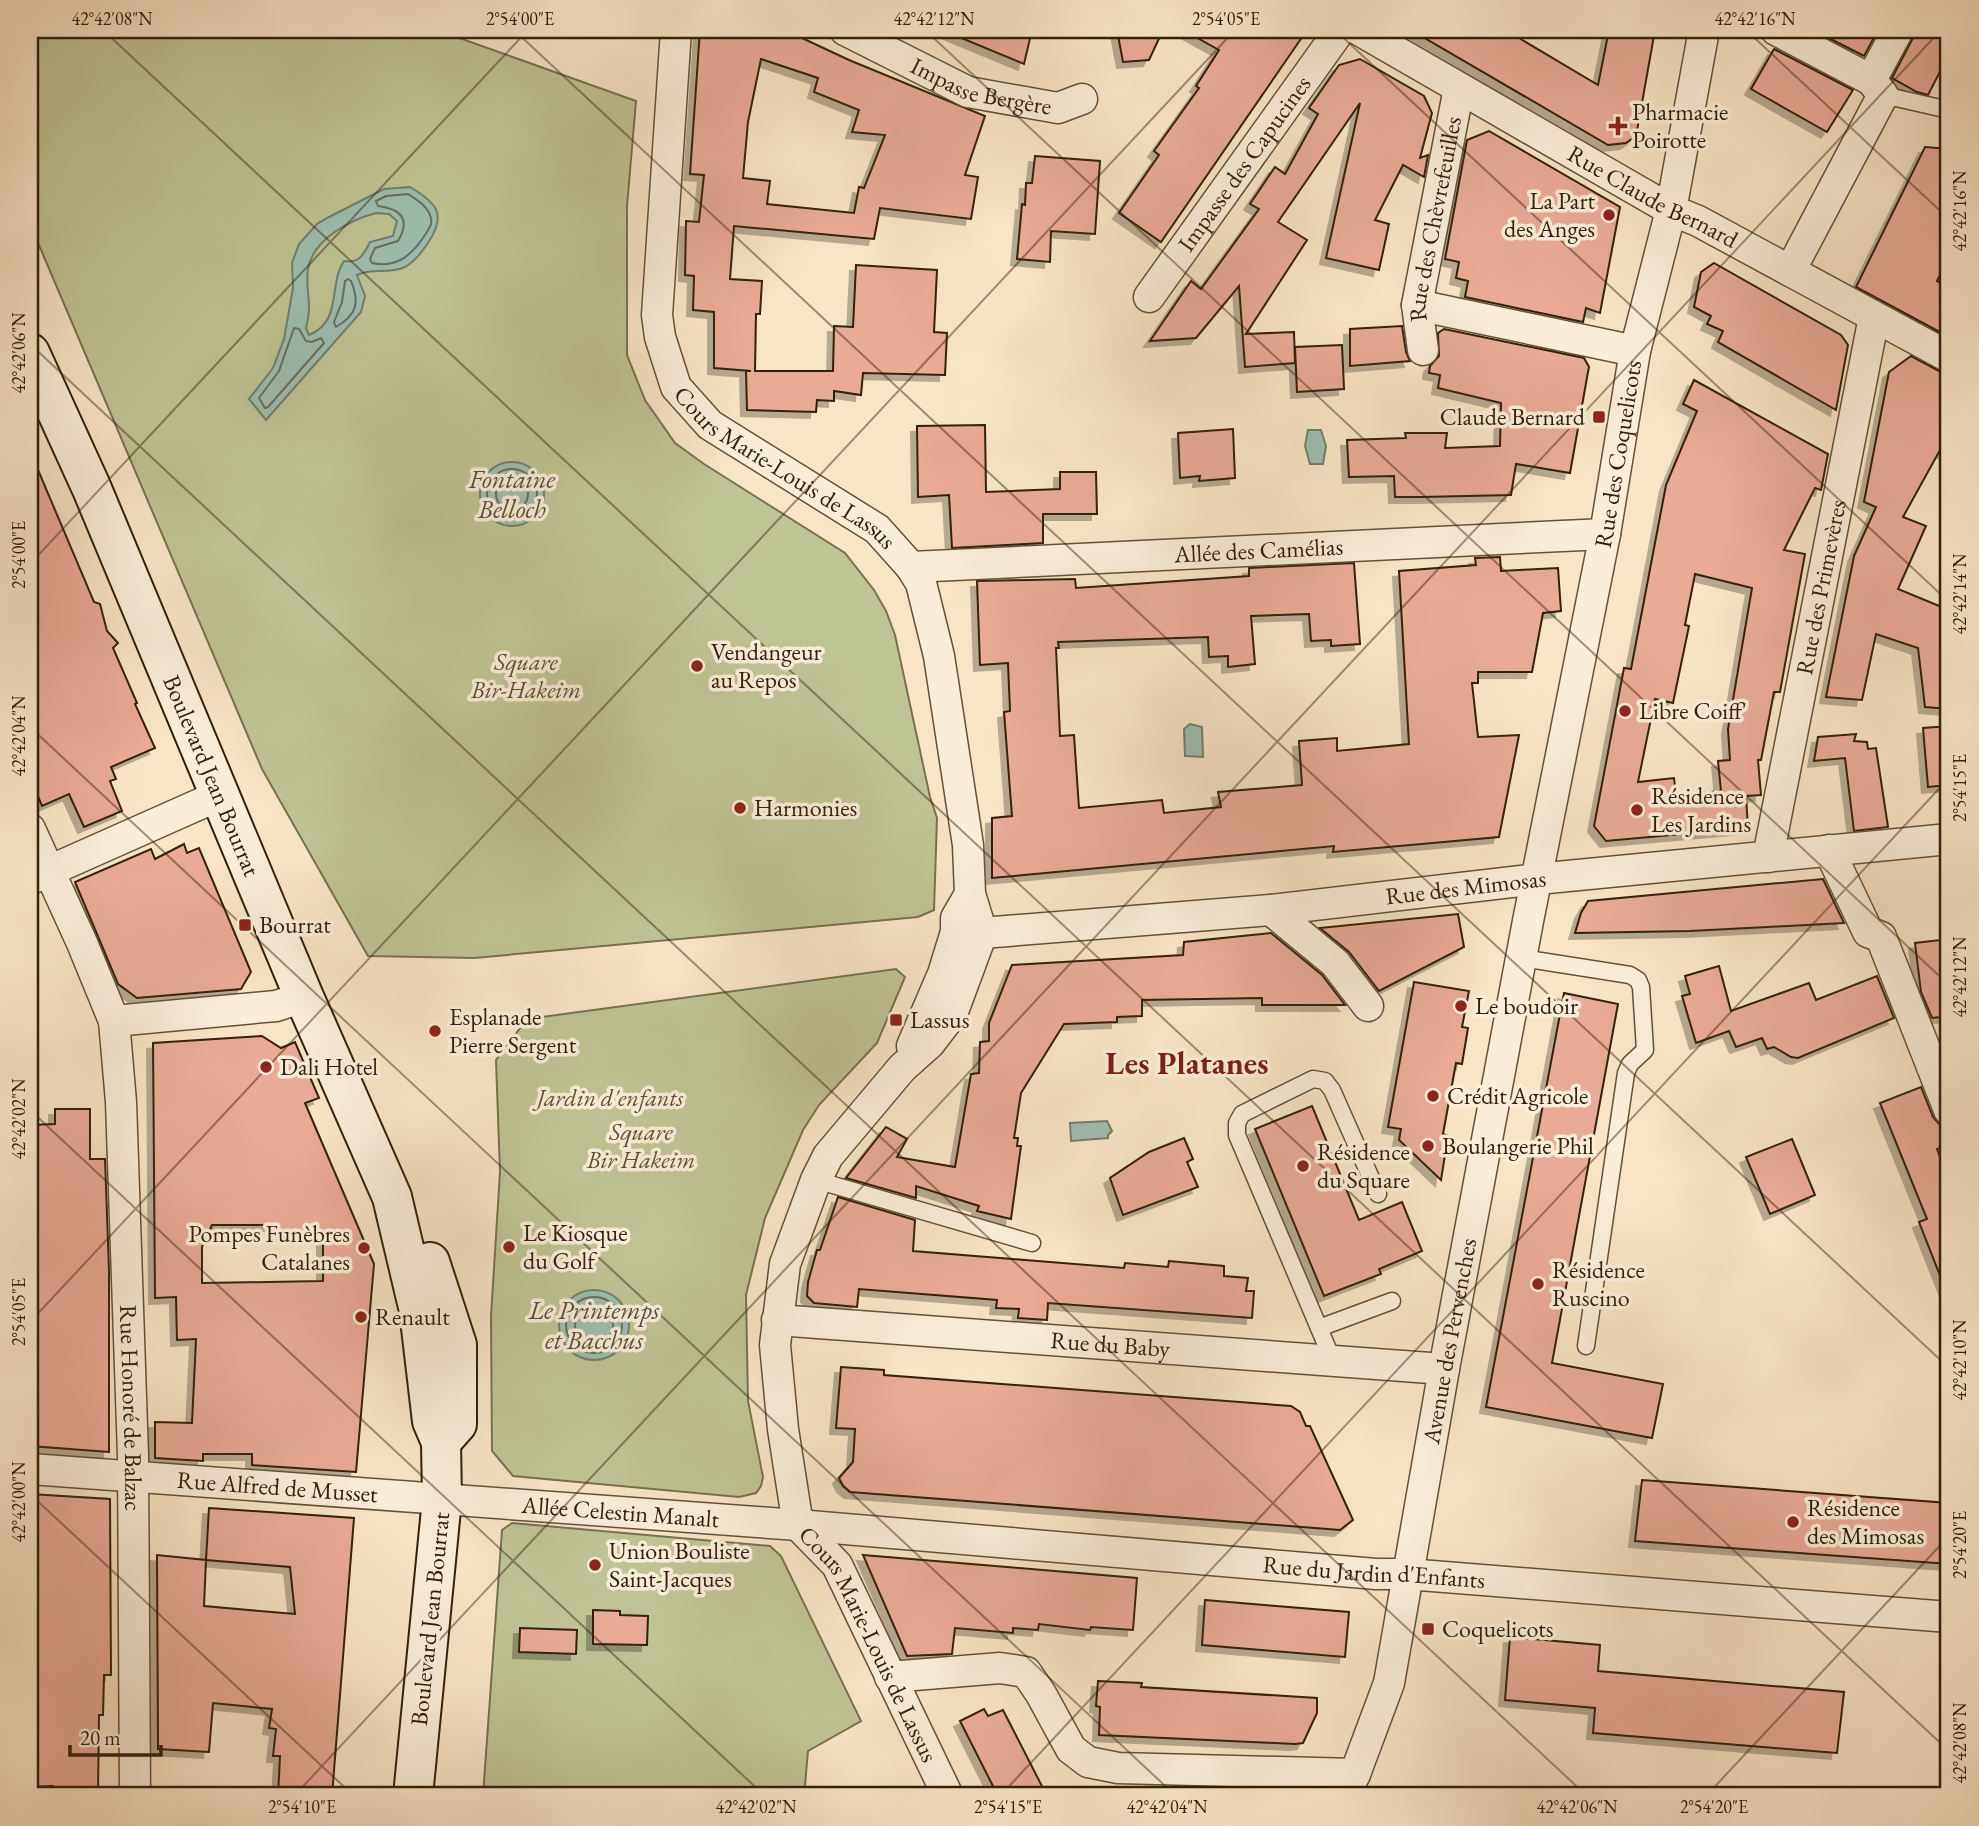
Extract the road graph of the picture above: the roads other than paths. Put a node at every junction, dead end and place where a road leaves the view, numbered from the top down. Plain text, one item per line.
1 (676, 30) edge
2 (845, 30) edge
3 (1340, 30) edge
4 (1359, 30) edge
5 (1704, 30) edge
6 (1776, 30) edge
7 (1898, 30) edge
8 (1459, 88) junction
9 (1877, 88) junction
10 (1082, 99) dead end
11 (1949, 110) edge
12 (1671, 210) junction
13 (1790, 271) junction
14 (1149, 298) dead end
15 (1417, 305) junction
16 (1874, 317) junction
17 (1423, 349) dead end
18 (1635, 351) junction
19 (1949, 357) edge
20 (34, 374) edge
21 (1605, 534) junction
22 (911, 567) junction
23 (220, 795) junction
24 (30, 829) edge
25 (1949, 839) edge
26 (1829, 850) junction
27 (1768, 857) junction
28 (39, 875) edge
29 (1537, 879) junction
30 (970, 894) junction
31 (1271, 909) junction
32 (982, 933) junction
33 (1521, 958) junction
34 (304, 997) junction
35 (1368, 1006) dead end
36 (114, 1021) junction
37 (902, 1068) junction
38 (1949, 1110) edge
39 (816, 1180) junction
40 (1378, 1194) dead end
41 (1032, 1243) dead end
42 (1392, 1301) dead end
43 (776, 1321) junction
44 (1319, 1328) junction
45 (1586, 1346) dead end
46 (1334, 1361) junction
47 (1444, 1369) junction
48 (30, 1469) edge
49 (133, 1477) junction
50 (442, 1499) junction
51 (797, 1525) junction
52 (1407, 1574) junction
53 (1949, 1617) edge
54 (890, 1677) junction
55 (1349, 1790) edge
56 (135, 1796) edge
57 (414, 1796) edge
58 (948, 1796) edge

1 - 22 street, Cours Marie-Louis de Lassus
2 - 10 street, Impasse Bergère
3 - 14 street, Impasse des Capucines
4 - 8 street, Rue Claude Bernard
5 - 12 street, Rue des Coquelicots
6 - 9 street
7 - 9 street
8 - 12 street, Rue Claude Bernard
8 - 15 street, Rue des Chèvrefeuilles
9 - 11 lane
9 - 13 street
12 - 13 street, Rue Claude Bernard
12 - 18 street, Rue des Coquelicots
13 - 16 street, Rue Claude Bernard
15 - 17 street, Rue des Chèvrefeuilles
15 - 18 street
16 - 19 street, Rue Claude Bernard
16 - 27 street, Rue des Primevères
18 - 21 street, Rue des Coquelicots
20 - 23 main road, Boulevard Jean Bourrat
21 - 22 street, Allée des Camélias
21 - 29 street, Rue des Coquelicots
22 - 30 street, Cours Marie-Louis de Lassus
23 - 28 street
23 - 34 main road, Boulevard Jean Bourrat
24 - 28 street, Rue Honoré de Balzac
25 - 26 street, Rue des Mimosas
26 - 27 street, Rue des Mimosas
26 - 38 street
27 - 29 street, Rue des Mimosas
28 - 36 street, Rue Honoré de Balzac
29 - 31 street, Rue des Mimosas
29 - 33 street, Avenue des Pervenches
30 - 32 street, Cours Marie-Louis de Lassus
30 - 37 street, Cours Marie-Louis de Lassus
31 - 32 street, Rue des Mimosas
31 - 35 street
32 - 37 street, Cours Marie-Louis de Lassus
33 - 45 lane
33 - 47 street, Avenue des Pervenches
34 - 36 street
34 - 50 main road, Boulevard Jean Bourrat
36 - 49 street, Rue Honoré de Balzac
37 - 39 street, Cours Marie-Louis de Lassus
39 - 41 lane
39 - 43 street, Cours Marie-Louis de Lassus
40 - 44 lane
42 - 44 lane
43 - 46 street, Rue du Baby
43 - 51 street, Cours Marie-Louis de Lassus
44 - 46 lane
46 - 47 street, Rue du Baby
47 - 52 street, Avenue des Pervenches
48 - 49 street, Rue Alfred de Musset
49 - 50 street, Rue Alfred de Musset
49 - 56 street, Rue Honoré de Balzac
50 - 51 street, Allée Celestin Manalt
50 - 57 main road, Boulevard Jean Bourrat
51 - 52 street, Rue du Jardin d'Enfants
51 - 54 street, Cours Marie-Louis de Lassus
52 - 53 street, Rue du Jardin d'Enfants
52 - 55 street, Avenue des Pervenches
54 - 55 street
54 - 58 street, Cours Marie-Louis de Lassus

